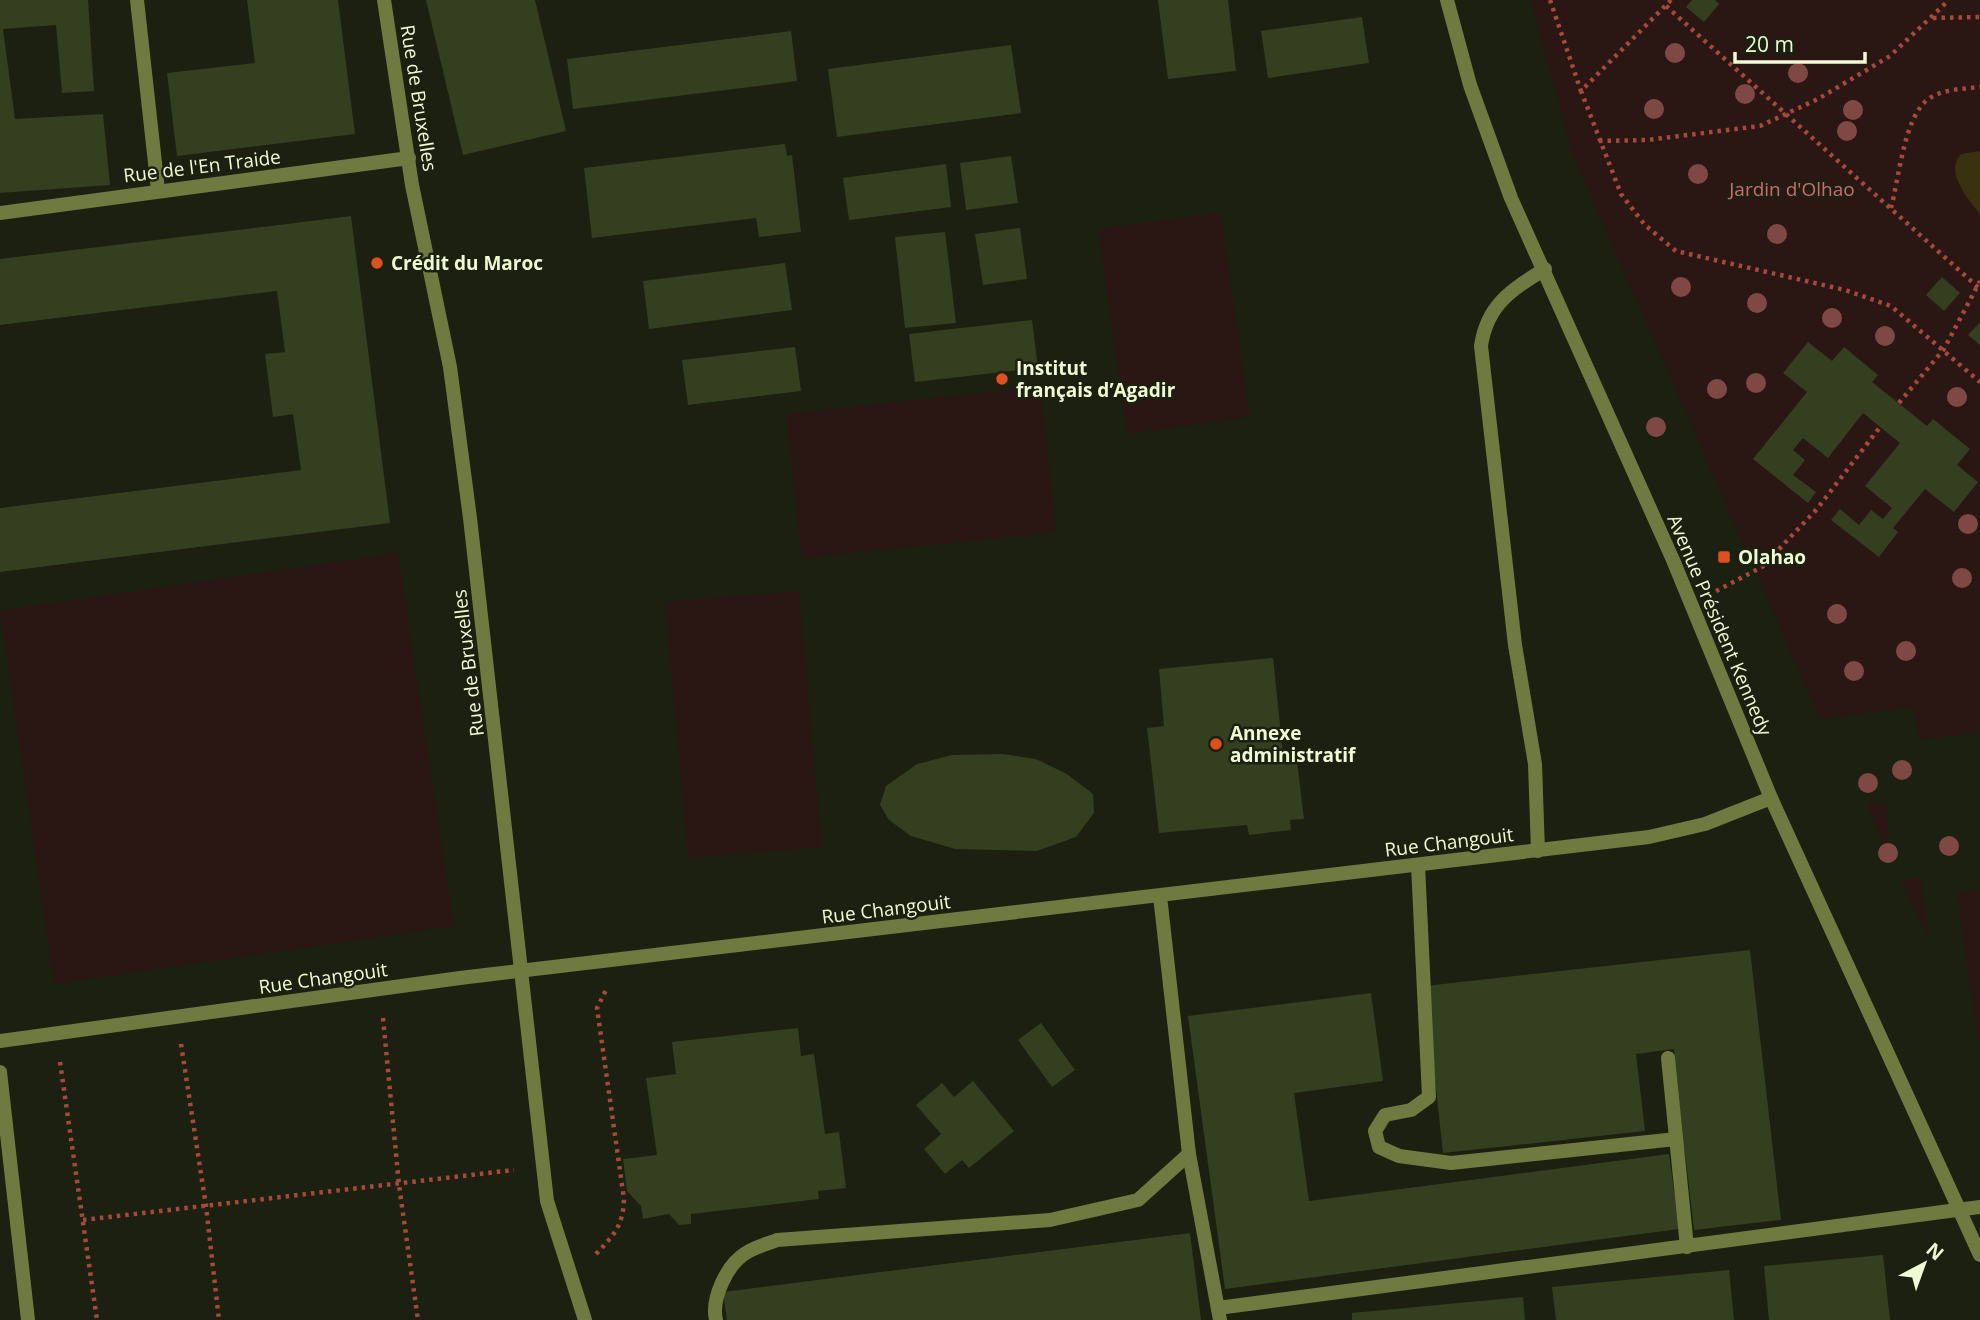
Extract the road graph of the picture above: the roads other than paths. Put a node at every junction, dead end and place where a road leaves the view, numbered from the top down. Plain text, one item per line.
1 (137, 0) edge
2 (384, 0) edge
3 (1447, 0) edge
4 (409, 158) junction
5 (158, 190) junction
6 (0, 213) edge
7 (1545, 269) junction
8 (1771, 798) junction
9 (1538, 851) junction
10 (1418, 865) junction
11 (1160, 896) junction
12 (522, 971) junction
13 (0, 1041) edge
14 (1668, 1058) dead end
15 (0, 1072) edge
16 (1676, 1139) junction
17 (1189, 1154) junction
18 (1980, 1207) edge
19 (1960, 1209) junction
20 (1687, 1247) junction
21 (1980, 1255) edge
22 (1219, 1314) edge
23 (29, 1320) edge
24 (585, 1320) edge
25 (716, 1320) edge

1 - 5 street
2 - 4 street, Rue de Bruxelles
3 - 7 street, Avenue Président Kennedy
4 - 5 street, Rue de l'En Traide
4 - 12 street, Rue de Bruxelles
5 - 6 street, Rue de l'En Traide
7 - 8 street, Avenue Président Kennedy
7 - 9 street
8 - 9 street, Rue Changouit
8 - 19 street, Avenue Président Kennedy
9 - 10 street, Rue Changouit
10 - 11 street, Rue Changouit
10 - 16 street
11 - 12 street, Rue Changouit
11 - 17 street
12 - 13 street, Rue Changouit
12 - 24 street, Rue de Bruxelles
14 - 16 street
15 - 23 street
16 - 20 street
17 - 22 street
17 - 25 street
18 - 19 street
19 - 20 street
19 - 21 street, Avenue Président Kennedy
20 - 22 street

